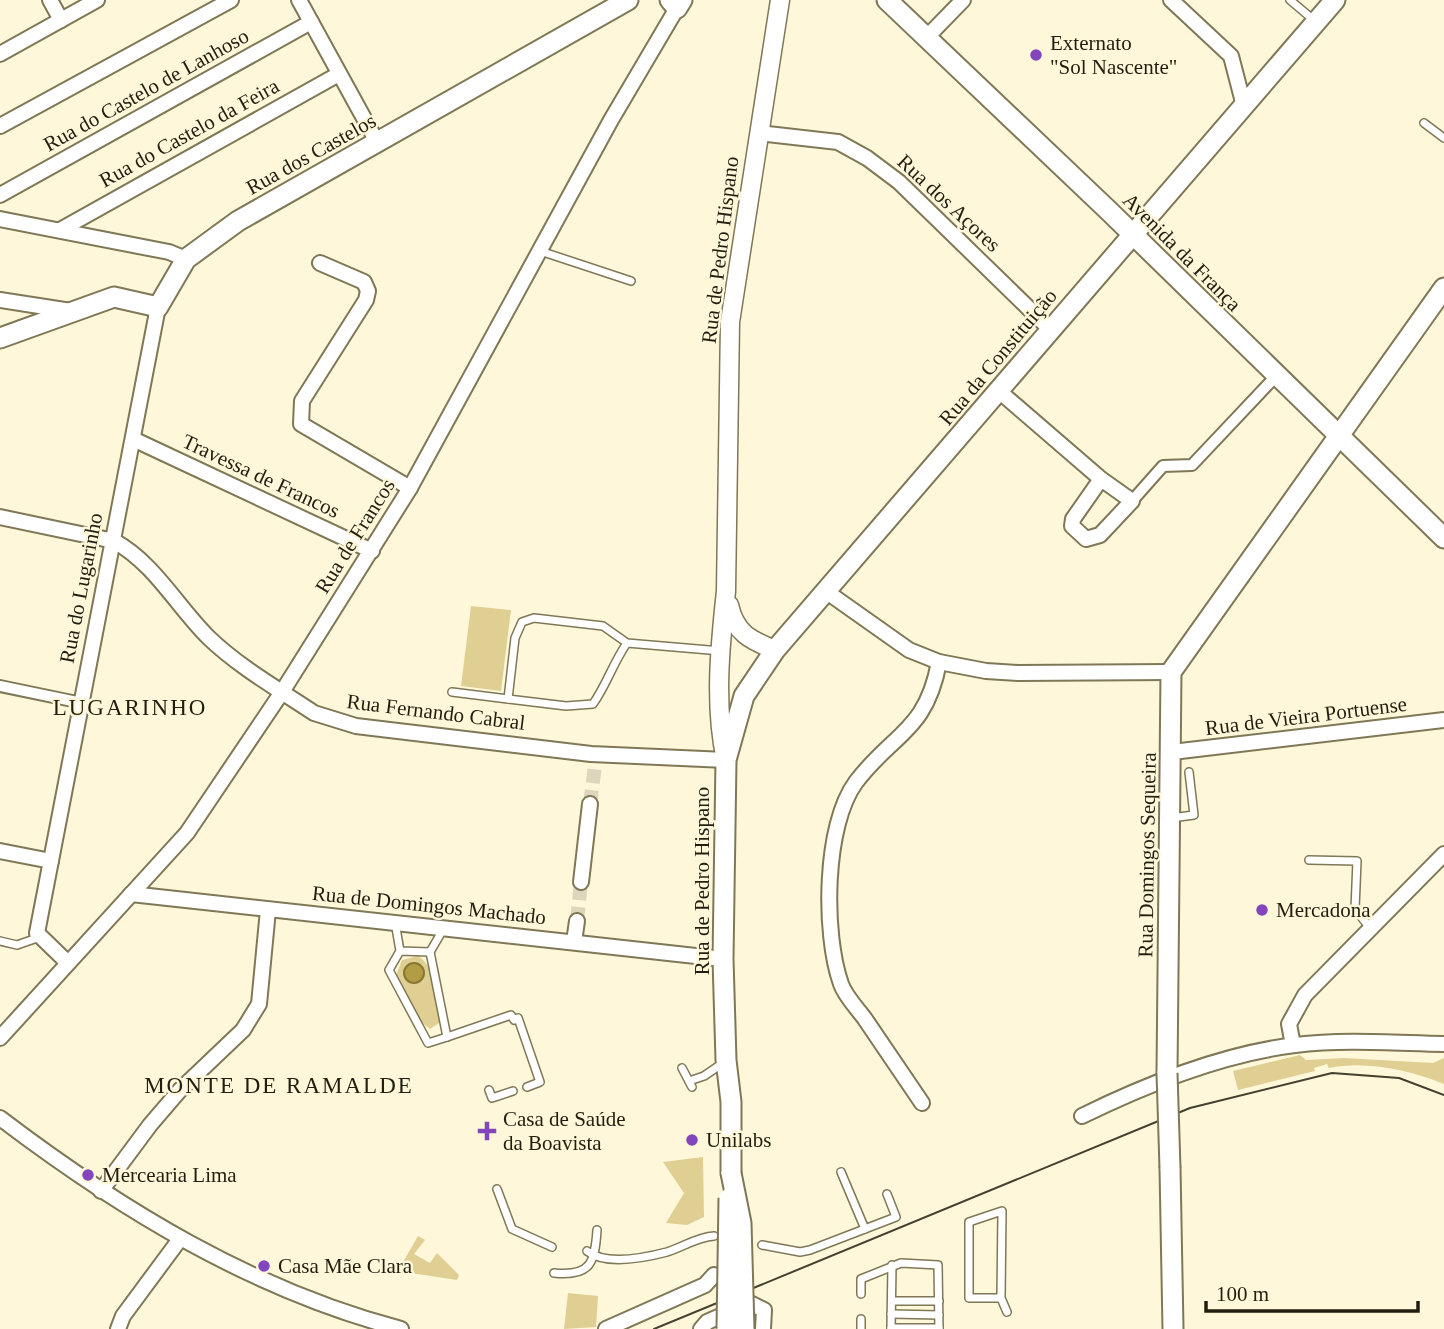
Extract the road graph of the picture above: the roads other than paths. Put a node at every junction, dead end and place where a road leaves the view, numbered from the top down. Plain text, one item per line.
1 (50, 0) edge
2 (97, 0) edge
3 (231, 0) edge
4 (299, 0) edge
5 (628, 0) edge
6 (779, 0) edge
7 (887, 0) edge
8 (964, 0) edge
9 (1171, 0) edge
10 (1290, 0) edge
11 (1335, 0) edge
12 (676, 3) edge
13 (61, 20) junction
14 (311, 22) junction
15 (1316, 22) junction
16 (928, 36) junction
17 (0, 54) edge
18 (340, 74) junction
19 (1244, 106) junction
20 (1424, 123) dead end
21 (0, 126) edge
22 (759, 133) junction
23 (1444, 138) edge
24 (377, 142) junction
25 (0, 195) edge
26 (0, 219) edge
27 (60, 230) junction
28 (1132, 233) junction
29 (539, 251) junction
30 (186, 259) junction
31 (320, 263) dead end
32 (631, 281) dead end
33 (1444, 288) edge
34 (0, 300) edge
35 (158, 307) junction
36 (73, 311) junction
37 (1051, 330) junction
38 (0, 338) edge
39 (1276, 376) junction
40 (999, 391) junction
41 (1340, 436) junction
42 (133, 439) junction
43 (1101, 479) junction
44 (410, 488) junction
45 (1132, 501) junction
46 (0, 517) edge
47 (1444, 538) edge
48 (114, 541) junction
49 (372, 551) junction
50 (726, 591) junction
51 (827, 592) junction
52 (627, 643) junction
53 (775, 650) junction
54 (722, 652) junction
55 (939, 662) junction
56 (1171, 672) junction
57 (0, 687) edge
58 (282, 692) junction
59 (453, 692) dead end
60 (508, 699) junction
61 (82, 703) junction
62 (1444, 720) edge
63 (1172, 752) junction
64 (726, 760) junction
65 (1189, 772) dead end
66 (590, 804) tunnel mouth
67 (1171, 818) junction
68 (0, 851) edge
69 (1443, 857) edge
70 (1309, 860) dead end
71 (51, 861) junction
72 (581, 882) tunnel mouth
73 (131, 894) junction
74 (268, 910) junction
75 (395, 921) junction
76 (577, 921) tunnel mouth
77 (444, 927) junction
78 (1370, 928) junction
79 (41, 937) junction
80 (0, 942) edge
81 (574, 942) junction
82 (400, 951) junction
83 (430, 952) junction
84 (723, 959) junction
85 (66, 962) junction
86 (447, 1037) junction
87 (0, 1038) edge
88 (1444, 1044) edge
89 (1293, 1045) junction
90 (726, 1060) junction
91 (682, 1068) dead end
92 (527, 1087) dead end
93 (489, 1090) dead end
94 (513, 1091) dead end
95 (922, 1103) dead end
96 (1082, 1116) dead end
97 (0, 1118) edge
98 (841, 1172) dead end
99 (731, 1173) junction
100 (497, 1189) dead end
101 (101, 1191) junction
102 (887, 1194) dead end
103 (865, 1229) junction
104 (597, 1230) dead end
105 (713, 1236) dead end
106 (180, 1240) junction
107 (762, 1245) dead end
108 (552, 1247) dead end
109 (587, 1251) dead end
110 (595, 1258) junction
111 (892, 1265) junction
112 (554, 1273) dead end
113 (714, 1275) dead end
114 (861, 1294) dead end
115 (1001, 1298) junction
116 (892, 1301) junction
117 (939, 1301) junction
118 (1007, 1312) dead end
119 (891, 1314) junction
120 (939, 1315) junction
121 (861, 1319) dead end
122 (891, 1328) edge
123 (939, 1328) edge
124 (118, 1329) edge
125 (401, 1329) edge
126 (606, 1329) edge
127 (701, 1329) edge
128 (727, 1329) edge
129 (744, 1329) edge
130 (763, 1329) edge
131 (861, 1329) edge
132 (1173, 1329) edge

1 - 13 street
2 - 13 street
3 - 21 street
4 - 14 street
5 - 24 main road, Rua dos Castelos
6 - 22 street, Rua de Pedro Hispano
7 - 16 main road, Avenida da França
8 - 16 street
9 - 19 street
10 - 15 lane
11 - 15 main road, Rua da Constituição
12 - 29 street, Rua de Francos
13 - 17 street
14 - 18 street
14 - 25 street, Rua do Castelo de Lanhoso
15 - 19 main road, Rua da Constituição
16 - 28 main road, Avenida da França
18 - 24 street
18 - 27 street, Rua do Castelo da Feira
19 - 28 main road, Rua da Constituição
20 - 23 lane
22 - 37 street, Rua dos Açores
22 - 50 street, Rua de Pedro Hispano
24 - 30 main road, Rua dos Castelos
26 - 27 street
27 - 30 street
28 - 37 main road, Rua da Constituição
28 - 39 main road, Avenida da França
29 - 32 lane
29 - 44 street, Rua de Francos
30 - 35 main road, Rua do Lugarinho
31 - 44 street
33 - 41 main road
34 - 36 street
35 - 36 main road
35 - 42 street, Rua do Lugarinho
36 - 38 main road
37 - 40 main road, Rua da Constituição
39 - 41 main road, Avenida da França
39 - 45 street
40 - 43 street
40 - 51 main road, Rua da Constituição
41 - 47 main road, Avenida da França
41 - 56 main road
42 - 48 street, Rua do Lugarinho
42 - 49 street, Travessa de Francos
43 - 45 street
43 - 45 street
44 - 49 street, Rua de Francos
46 - 48 street
48 - 58 street, Rua Fernando Cabral
48 - 61 street, Rua do Lugarinho
49 - 58 street, Rua de Francos
50 - 53 street, Rua de Pedro Hispano
50 - 54 street, Rua de Pedro Hispano
51 - 53 main road, Rua da Constituição
51 - 55 street
52 - 54 lane
52 - 60 lane
52 - 60 lane
53 - 64 main road, Rua da Constituição
54 - 64 street, Rua de Pedro Hispano
55 - 56 street
55 - 95 street
56 - 63 main road, Rua Domingos Sequeira
57 - 61 street
58 - 64 street, Rua Fernando Cabral
58 - 73 street, Rua de Francos
59 - 60 lane
61 - 71 street, Rua do Lugarinho
62 - 63 street, Rua de Vieira Portuense
63 - 67 main road, Rua Domingos Sequeira
64 - 84 main road, Rua de Pedro Hispano
65 - 67 lane
66 - 72 street
67 - 132 main road, Rua Domingos Sequeira, bridge
68 - 71 street
69 - 78 street
70 - 78 lane
71 - 79 street, Rua do Lugarinho
73 - 74 street, Rua de Domingos Machado
73 - 85 street, Rua de Francos
74 - 75 street, Rua de Domingos Machado
74 - 101 street
75 - 77 street, Rua de Domingos Machado
75 - 82 lane
76 - 81 street
77 - 81 street, Rua de Domingos Machado
77 - 83 lane
78 - 89 street
79 - 80 lane
79 - 85 street
81 - 84 street, Rua de Domingos Machado
82 - 83 lane
82 - 86 lane
83 - 86 lane
84 - 90 main road, Rua de Pedro Hispano
85 - 87 street, Rua de Francos
86 - 92 lane
88 - 89 street
89 - 96 street
90 - 91 lane
90 - 99 main road, Rua de Pedro Hispano
93 - 94 lane
97 - 101 street
98 - 103 lane
99 - 128 main road, Rua de Pedro Hispano, bridge
99 - 129 main road, Rua de Pedro Hispano, bridge
100 - 108 lane
101 - 106 street
102 - 103 lane
103 - 107 lane
104 - 110 lane
105 - 110 lane
106 - 124 street
106 - 125 street
109 - 110 lane
110 - 112 lane
111 - 114 lane
111 - 116 lane
111 - 117 lane
113 - 126 street
115 - 115 lane
115 - 118 lane
116 - 117 lane
116 - 119 lane
117 - 120 lane
119 - 120 lane
119 - 122 lane
120 - 123 lane
121 - 131 lane
122 - 123 lane
127 - 130 street

